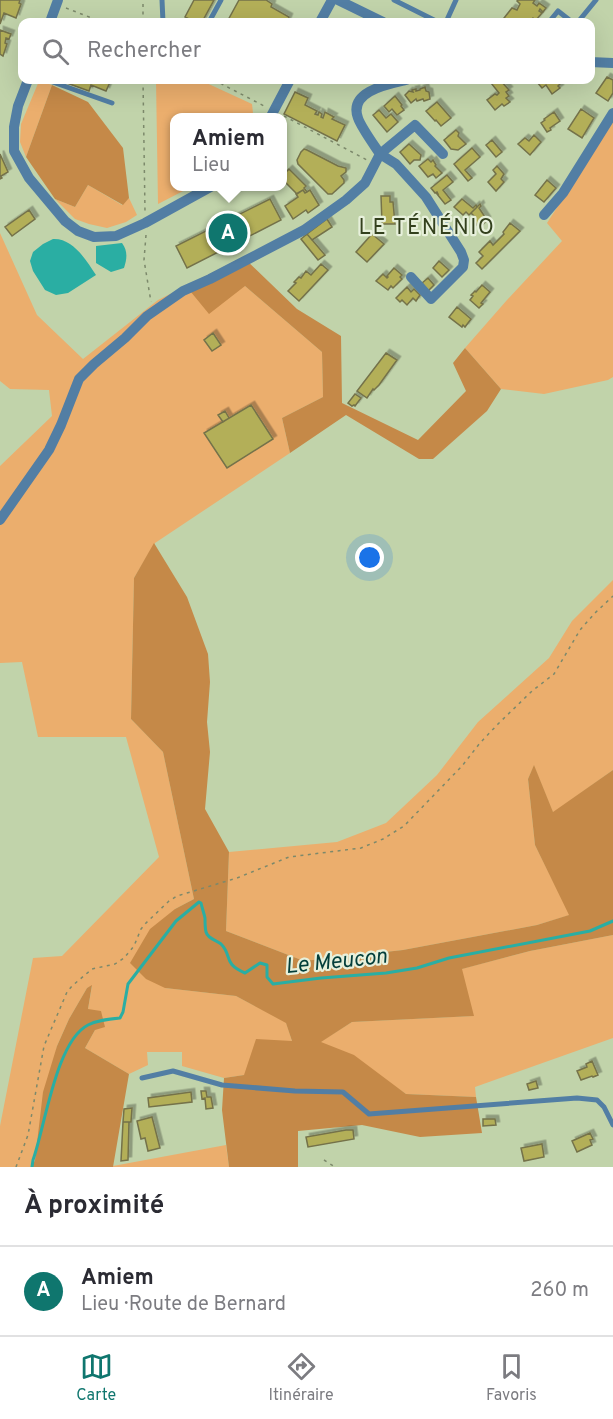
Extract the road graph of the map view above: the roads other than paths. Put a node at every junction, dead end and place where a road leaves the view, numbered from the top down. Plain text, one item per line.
1 (162, 0) edge
2 (221, 0) edge
3 (332, 0) edge
4 (338, 0) edge
5 (394, 0) edge
6 (456, 0) edge
7 (596, 0) edge
8 (58, 2) edge
9 (52, 18) edge
10 (163, 18) edge
11 (211, 18) edge
12 (322, 18) edge
13 (375, 18) edge
14 (430, 18) edge
15 (448, 18) edge
16 (552, 18) edge
17 (567, 18) edge
18 (581, 18) edge
19 (595, 62) edge
20 (613, 63) edge
21 (26, 84) edge
22 (57, 84) edge
23 (288, 84) edge
24 (391, 84) edge
25 (112, 104) dead end
26 (272, 113) edge
27 (613, 113) edge
28 (380, 154) junction
29 (442, 154) dead end
30 (203, 191) edge
31 (544, 215) dead end
32 (411, 277) dead end
33 (0, 520) edge
34 (142, 1078) dead end
35 (613, 1125) edge

1 - 10 lane
2 - 11 lane
3 - 12 street
4 - 13 street
5 - 14 lane
6 - 15 lane
7 - 18 lane
8 - 9 street
16 - 17 lane
19 - 20 street
21 - 30 street
22 - 25 lane
23 - 26 street
24 - 28 street
27 - 31 street
28 - 29 street
28 - 32 street
28 - 33 street
34 - 35 lane

